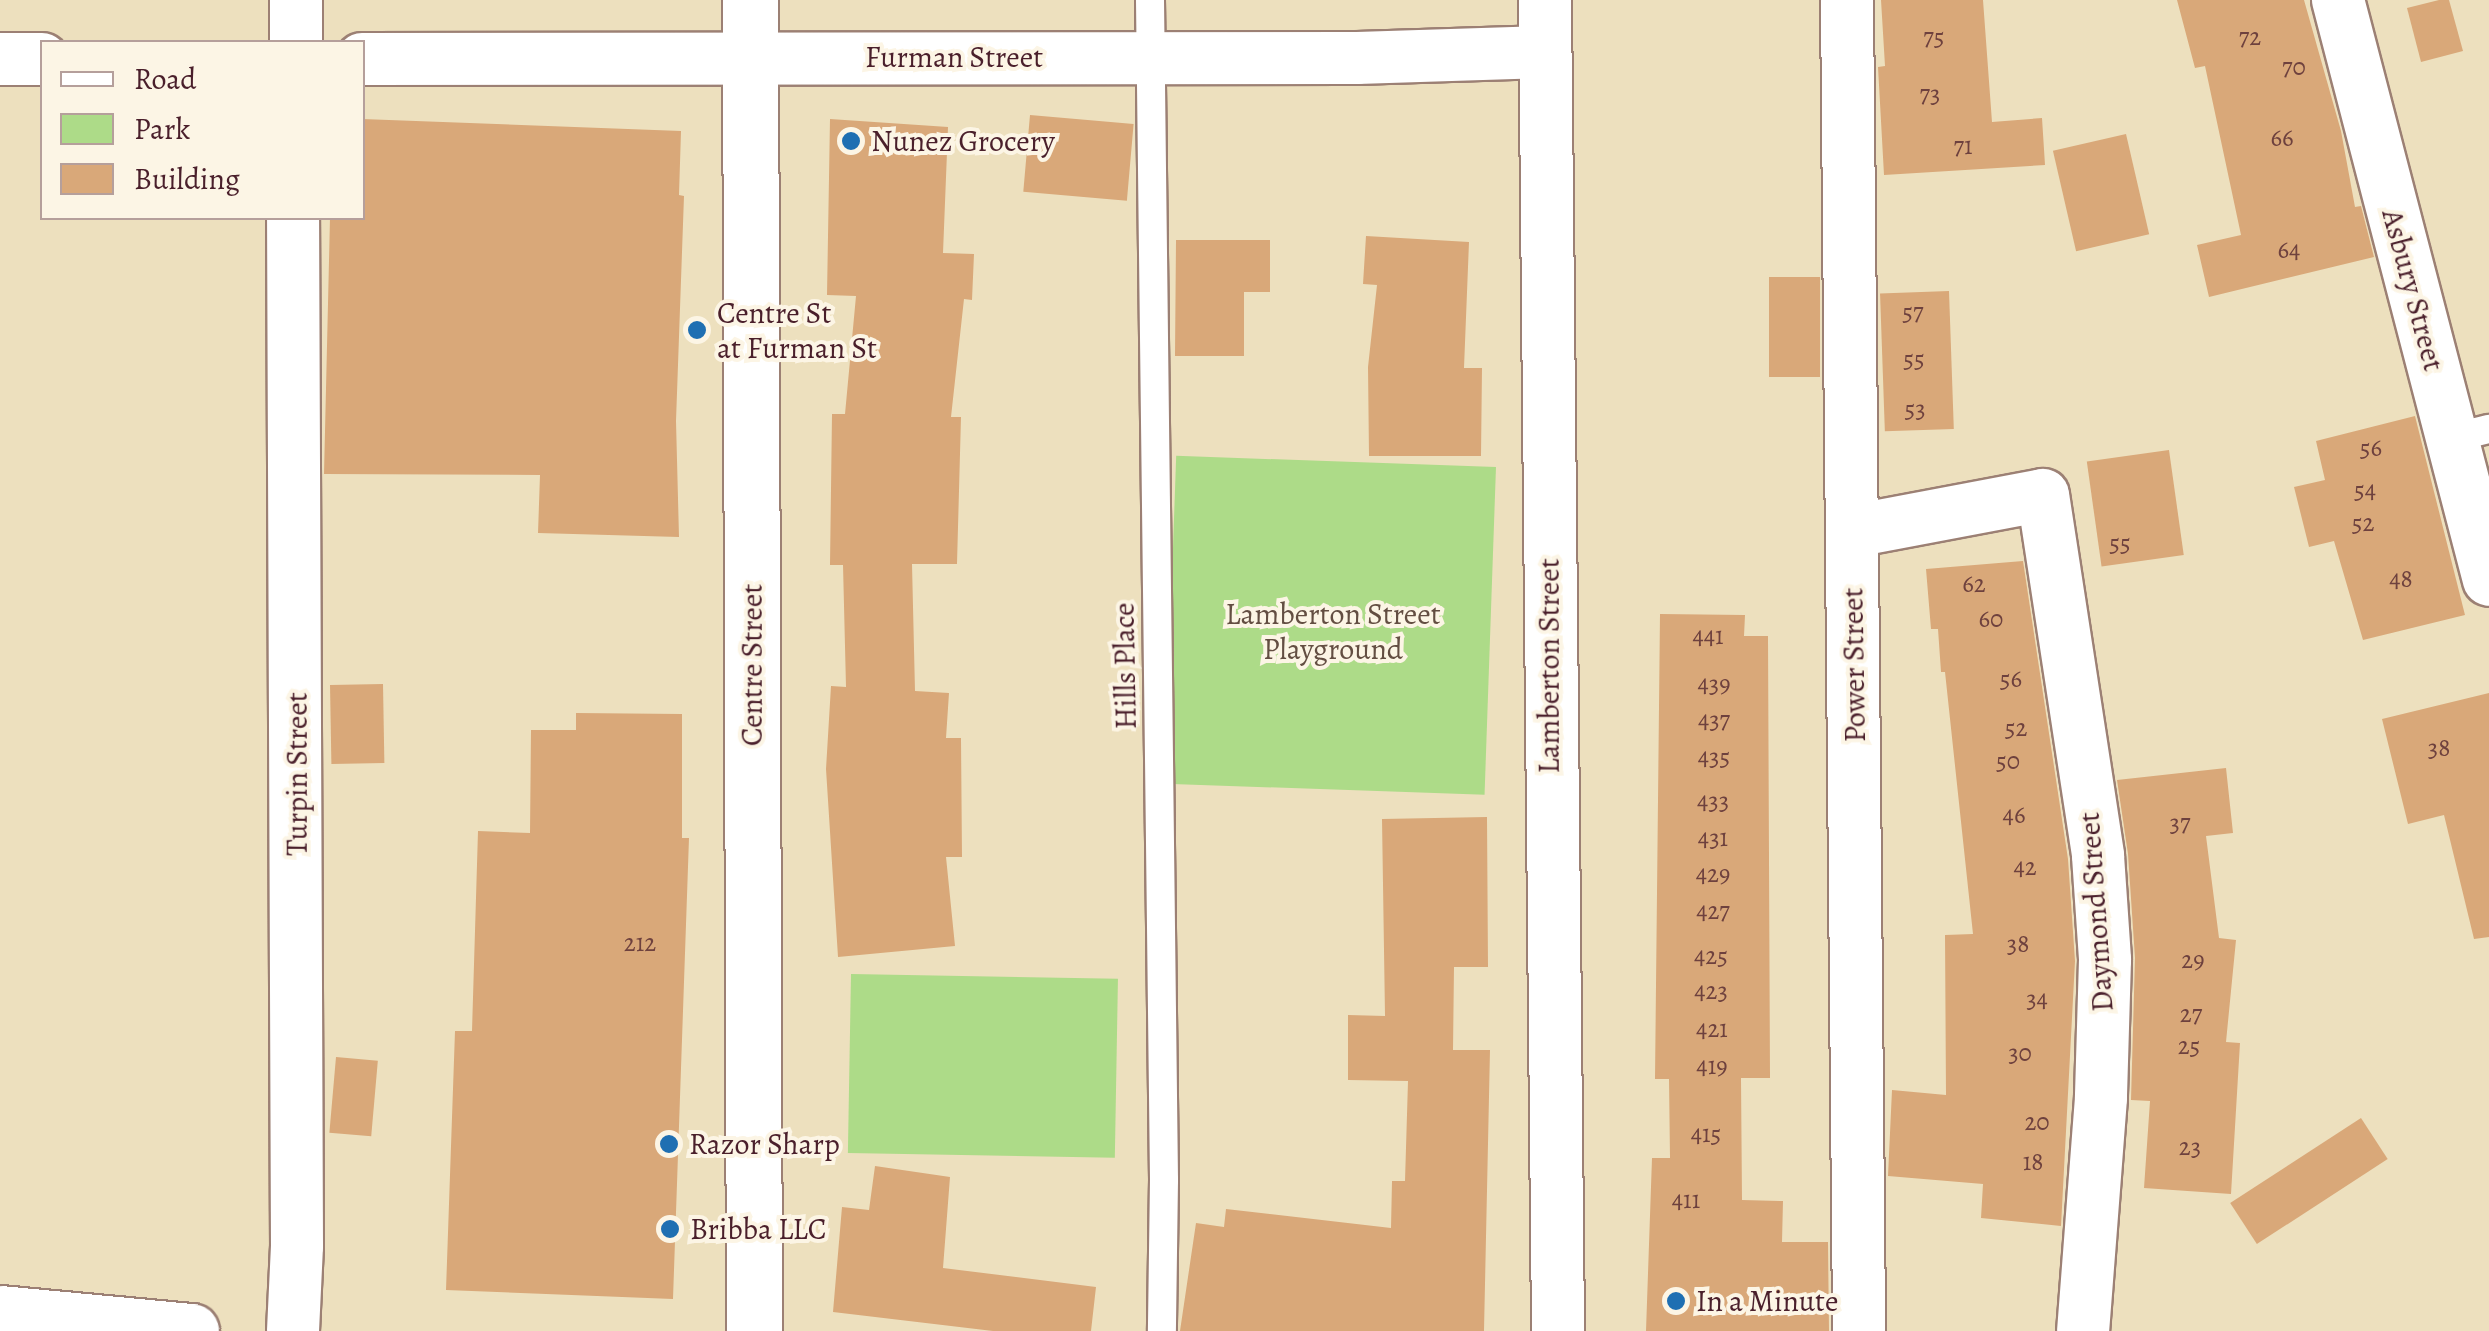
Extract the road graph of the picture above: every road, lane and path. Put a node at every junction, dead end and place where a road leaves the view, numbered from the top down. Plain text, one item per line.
1 (296, 0) edge
2 (750, 0) edge
3 (1150, 0) edge
4 (1544, 0) edge
5 (1847, 0) edge
6 (2338, 0) edge
7 (296, 40) edge
8 (1546, 52) junction
9 (0, 59) edge
10 (40, 59) edge
11 (365, 59) edge
12 (750, 59) junction
13 (1150, 59) junction
14 (294, 220) edge
15 (2470, 433) edge
16 (1852, 531) junction
17 (2489, 580) edge
18 (0, 1313) edge
19 (191, 1331) edge
20 (292, 1331) edge
21 (754, 1331) edge
22 (1162, 1331) edge
23 (1558, 1331) edge
24 (1858, 1331) edge
25 (2083, 1331) edge

1 - 7 street
2 - 12 street, Centre Street
3 - 13 lane, Hills Place
4 - 8 street, Lamberton Street
5 - 16 street, Power Street
6 - 15 street, Asbury Street
8 - 13 street, Furman Street
8 - 23 street, Lamberton Street
9 - 10 street
11 - 12 street, Furman Street
12 - 13 street, Furman Street
12 - 21 street, Centre Street
13 - 22 lane, Hills Place
14 - 20 street, Turpin Street
15 - 17 street, Asbury Street
16 - 24 street, Power Street
16 - 25 street, Daymond Street
18 - 19 street

